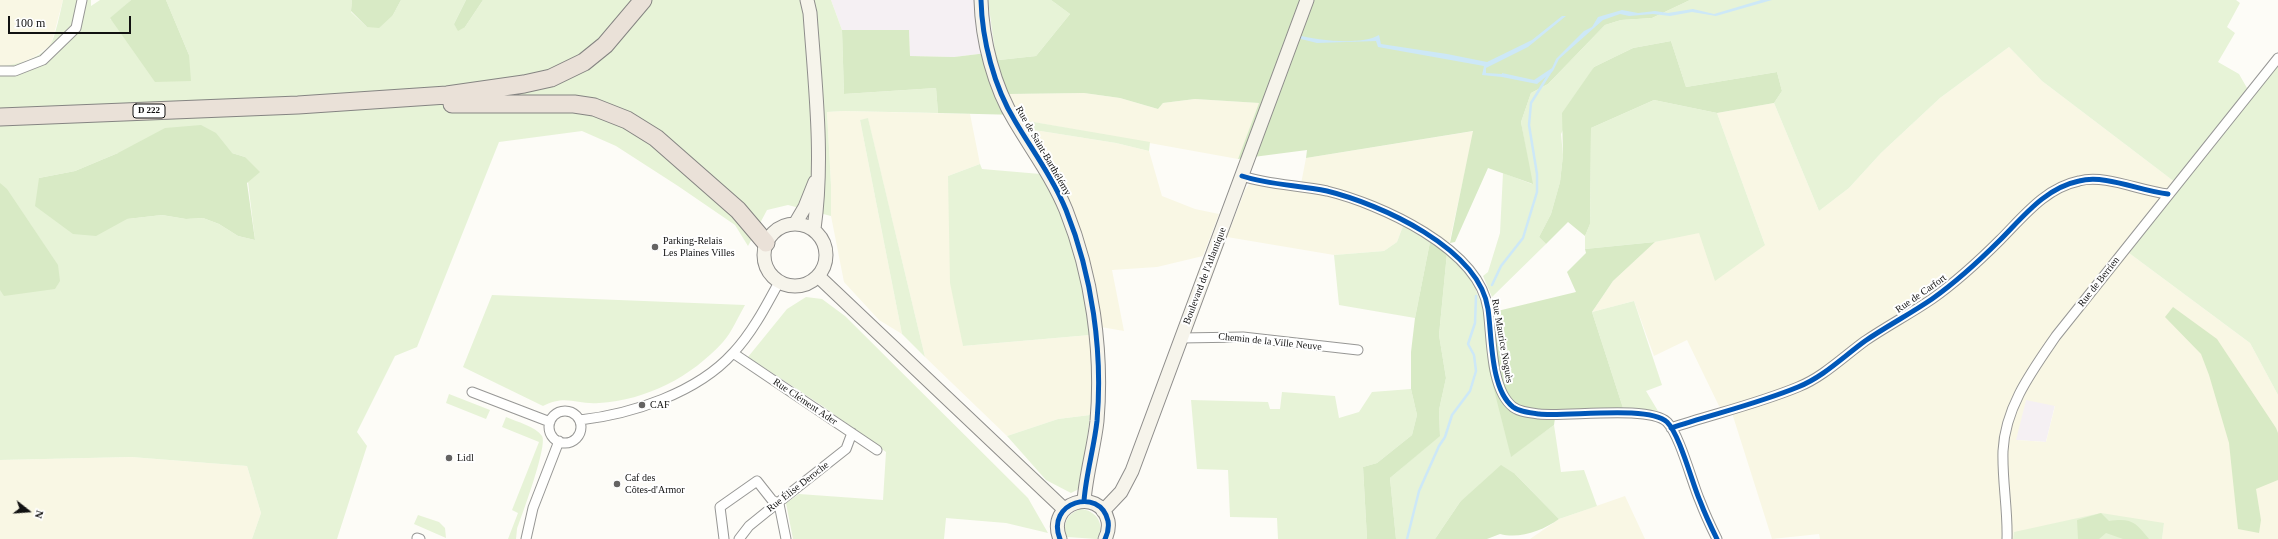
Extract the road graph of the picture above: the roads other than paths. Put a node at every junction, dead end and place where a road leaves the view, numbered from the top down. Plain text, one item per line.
1 (82, 0) edge
2 (643, 0) edge
3 (806, 0) edge
4 (981, 0) edge
5 (1307, 0) edge
6 (2278, 58) edge
7 (0, 71) edge
8 (298, 105) junction
9 (0, 117) edge
10 (1242, 176) junction
11 (818, 177) junction
12 (2168, 194) junction
13 (795, 224) junction
14 (814, 230) junction
15 (766, 243) junction
16 (818, 276) junction
17 (779, 282) junction
18 (1181, 338) junction
19 (1358, 350) dead end
20 (733, 353) junction
21 (472, 392) dead end
22 (580, 420) junction
23 (550, 422) junction
24 (1671, 428) junction
25 (852, 433) junction
26 (558, 441) junction
27 (877, 450) dead end
28 (1084, 501) junction
29 (779, 504) junction
30 (1064, 509) junction
31 (1103, 511) junction
32 (526, 539) edge
33 (724, 539) edge
34 (739, 539) edge
35 (786, 539) edge
36 (1060, 539) edge
37 (1105, 539) edge
38 (1717, 539) edge
39 (2007, 539) edge

1 - 7 street
2 - 8 highway
3 - 11 main road
4 - 28 main road, Rue de Saint-Barthélémy
5 - 10 main road, Boulevard de l'Atlantique
6 - 12 street, Rue de Berrien
8 - 9 highway, D 222
8 - 15 highway
10 - 18 main road, Boulevard de l'Atlantique
10 - 24 street, Rue Maurice Noguès
11 - 13 main road
11 - 14 main road
12 - 24 street, Rue de Carfort
12 - 39 street, Rue de Berrien
13 - 14 main road
13 - 15 main road
14 - 16 main road
15 - 17 main road
16 - 17 main road
16 - 30 main road
17 - 20 street
18 - 19 street, Chemin de la Ville Neuve
18 - 31 main road, Boulevard de l'Atlantique
20 - 22 street
20 - 25 street, Rue Clément Ader
21 - 23 street
22 - 23 street
22 - 26 street
23 - 26 street
24 - 38 street
25 - 27 street, Rue Clément Ader
25 - 29 street, Rue Élise Deroche
26 - 32 street
28 - 30 main road
28 - 31 main road
29 - 33 street
29 - 34 street, Rue Élise Deroche
29 - 35 street
30 - 36 main road
31 - 37 main road

